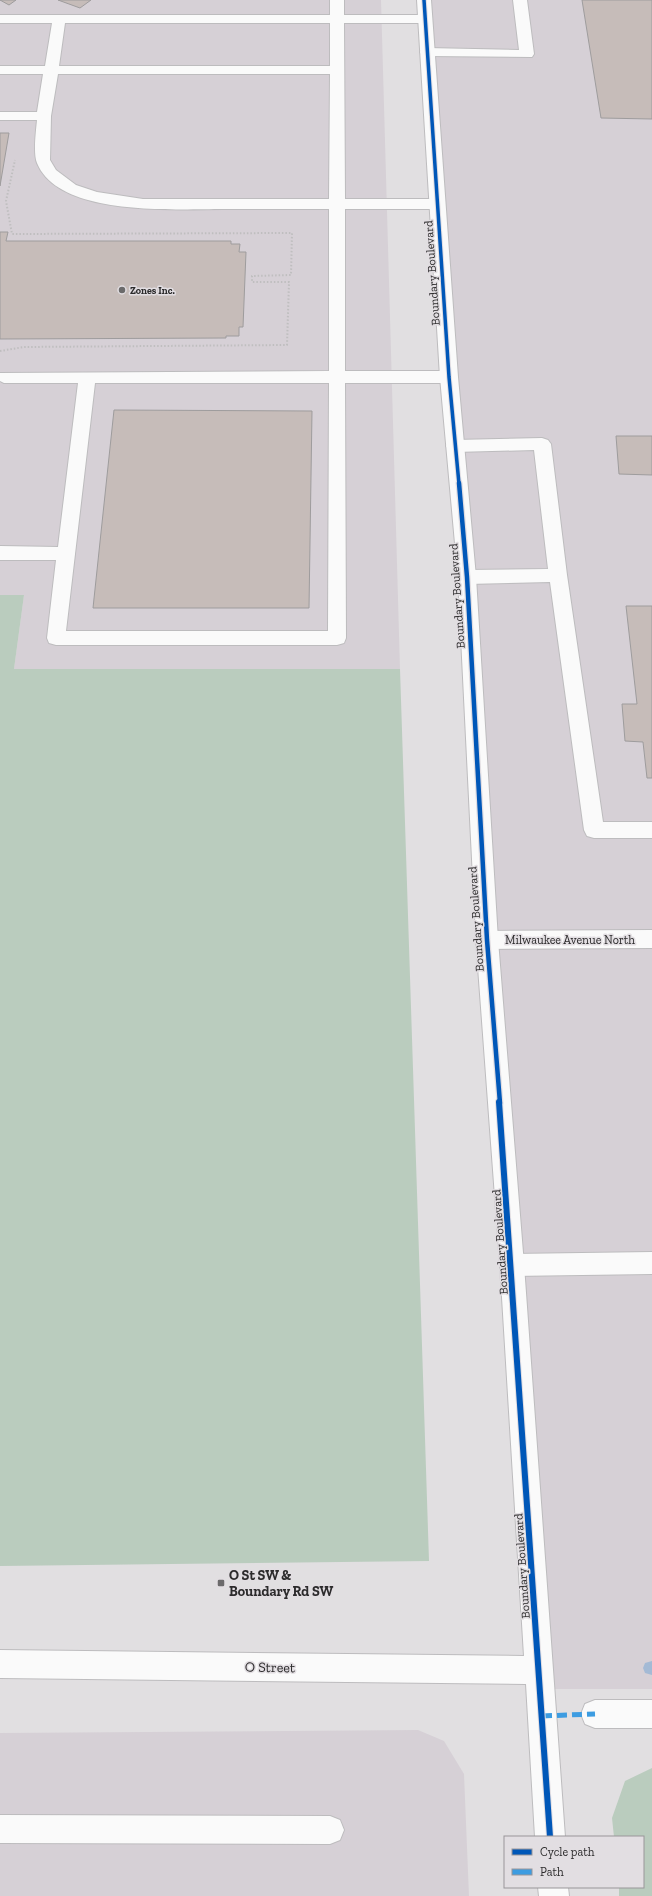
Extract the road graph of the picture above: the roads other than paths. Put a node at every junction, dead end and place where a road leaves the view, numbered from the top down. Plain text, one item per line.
1 (337, 0) edge
2 (520, 0) edge
3 (424, 9) edge
4 (0, 18) edge
5 (60, 18) junction
6 (337, 18) junction
7 (427, 52) junction
8 (0, 70) edge
9 (51, 70) junction
10 (337, 70) junction
11 (0, 116) edge
12 (44, 116) junction
13 (337, 204) junction
14 (437, 204) junction
15 (4, 377) dead end
16 (87, 377) junction
17 (337, 377) junction
18 (449, 377) junction
19 (455, 446) junction
20 (0, 553) edge
21 (66, 554) junction
22 (558, 575) junction
23 (467, 577) junction
24 (652, 830) edge
25 (652, 939) edge
26 (487, 940) junction
27 (652, 1263) edge
28 (512, 1265) junction
29 (0, 1664) edge
30 (539, 1670) junction
31 (595, 1714) dead end
32 (652, 1714) edge
33 (0, 1829) edge
34 (330, 1830) dead end
35 (550, 1836) edge

1 - 6 lane
2 - 7 lane
3 - 6 lane
3 - 7 street, Boundary Boulevard
4 - 5 lane
5 - 6 lane
5 - 9 lane
6 - 10 lane
7 - 14 street, Boundary Boulevard
8 - 9 lane
9 - 10 lane
9 - 12 lane
10 - 13 lane
11 - 12 lane
12 - 13 lane
13 - 14 lane
13 - 17 lane
14 - 18 street, Boundary Boulevard
15 - 16 lane
16 - 17 lane
16 - 21 lane
17 - 18 lane
17 - 21 lane
18 - 19 street, Boundary Boulevard
19 - 22 lane
19 - 23 street, Boundary Boulevard
20 - 21 lane
22 - 23 lane
22 - 24 lane
23 - 26 street, Boundary Boulevard
25 - 26 street, Milwaukee Avenue North
26 - 28 street, Boundary Boulevard
27 - 28 lane
28 - 30 street, Boundary Boulevard
29 - 30 street, O Street
30 - 35 street, Boundary Boulevard
31 - 32 street
33 - 34 lane

